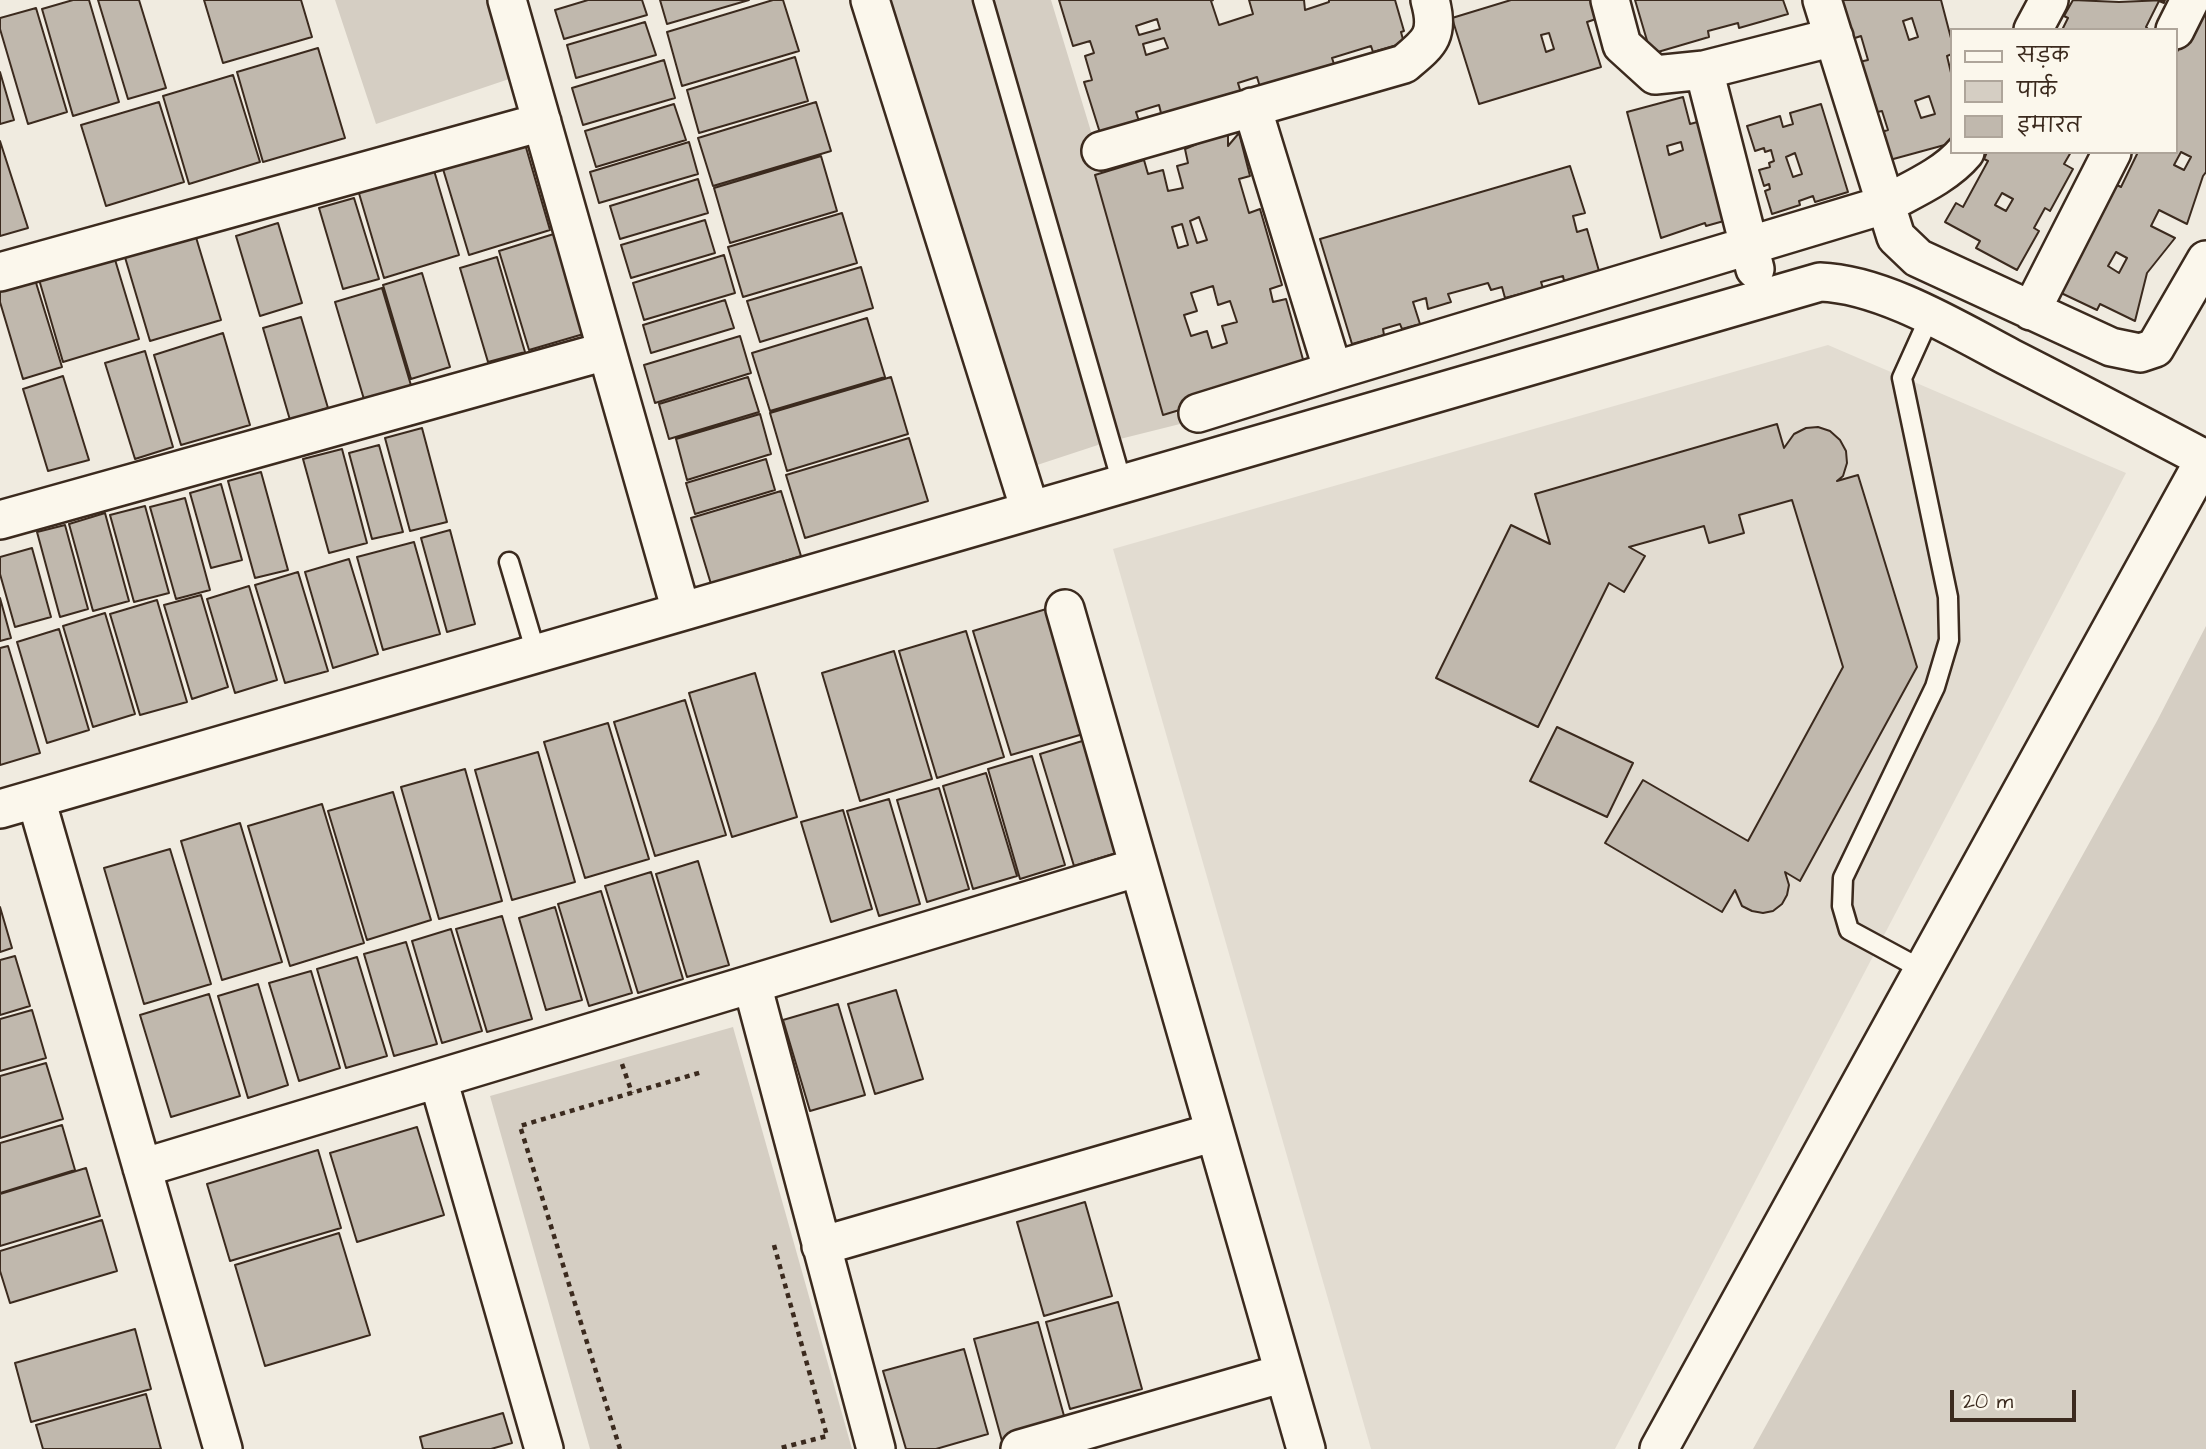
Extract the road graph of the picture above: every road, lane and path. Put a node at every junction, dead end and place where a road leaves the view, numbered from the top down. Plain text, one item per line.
1 (507, 0) edge
2 (870, 0) edge
3 (983, 0) edge
4 (1430, 0) edge
5 (1610, 0) edge
6 (1822, 0) edge
7 (2049, 0) edge
8 (2190, 0) edge
9 (2034, 28) edge
10 (2176, 28) edge
11 (1834, 37) junction
12 (1704, 71) junction
13 (1252, 107) junction
14 (542, 122) junction
15 (1101, 152) dead end
16 (1963, 154) edge
17 (2111, 154) edge
18 (1884, 205) junction
19 (1749, 245) junction
20 (2206, 260) edge
21 (0, 272) edge
22 (1762, 297) junction
23 (2031, 311) junction
24 (1930, 316) junction
25 (606, 351) junction
26 (1333, 371) junction
27 (1198, 413) dead end
28 (2206, 458) edge
29 (1122, 483) junction
30 (1030, 510) junction
31 (0, 520) edge
32 (509, 562) dead end
33 (1065, 609) dead end
34 (681, 611) junction
35 (536, 653) junction
36 (36, 799) junction
37 (0, 809) edge
38 (1139, 867) junction
39 (1923, 970) junction
40 (752, 984) junction
41 (702, 1072) dead end
42 (438, 1079) junction
43 (1215, 1132) junction
44 (142, 1168) junction
45 (774, 1245) dead end
46 (821, 1246) junction
47 (1284, 1373) junction
48 (223, 1449) edge
49 (544, 1449) edge
50 (620, 1449) edge
51 (777, 1449) edge
52 (876, 1449) edge
53 (1020, 1449) edge
54 (1306, 1449) edge
55 (1659, 1449) edge

1 - 14 street
2 - 30 street
3 - 29 lane
4 - 13 street
5 - 12 street
6 - 11 street
7 - 9 street
8 - 10 street
11 - 12 street
11 - 18 street
12 - 19 street
13 - 15 street
13 - 26 street
14 - 21 street
14 - 25 street
16 - 18 street
17 - 23 street
18 - 19 street
18 - 23 street
19 - 22 street
19 - 26 street
20 - 23 street
22 - 24 street
22 - 29 street
24 - 28 street
24 - 39 lane
25 - 31 street
25 - 34 street
26 - 27 street
28 - 39 street
29 - 30 street
30 - 34 street
32 - 35 lane
33 - 38 street
34 - 35 street
35 - 36 street
36 - 37 street
36 - 44 street
38 - 40 street
38 - 43 street
39 - 55 street
40 - 42 street
40 - 46 street
41 - 50 path
42 - 44 street
42 - 49 street
43 - 46 street
43 - 47 street
44 - 48 street
45 - 51 path
46 - 52 street
47 - 53 street
47 - 54 street

